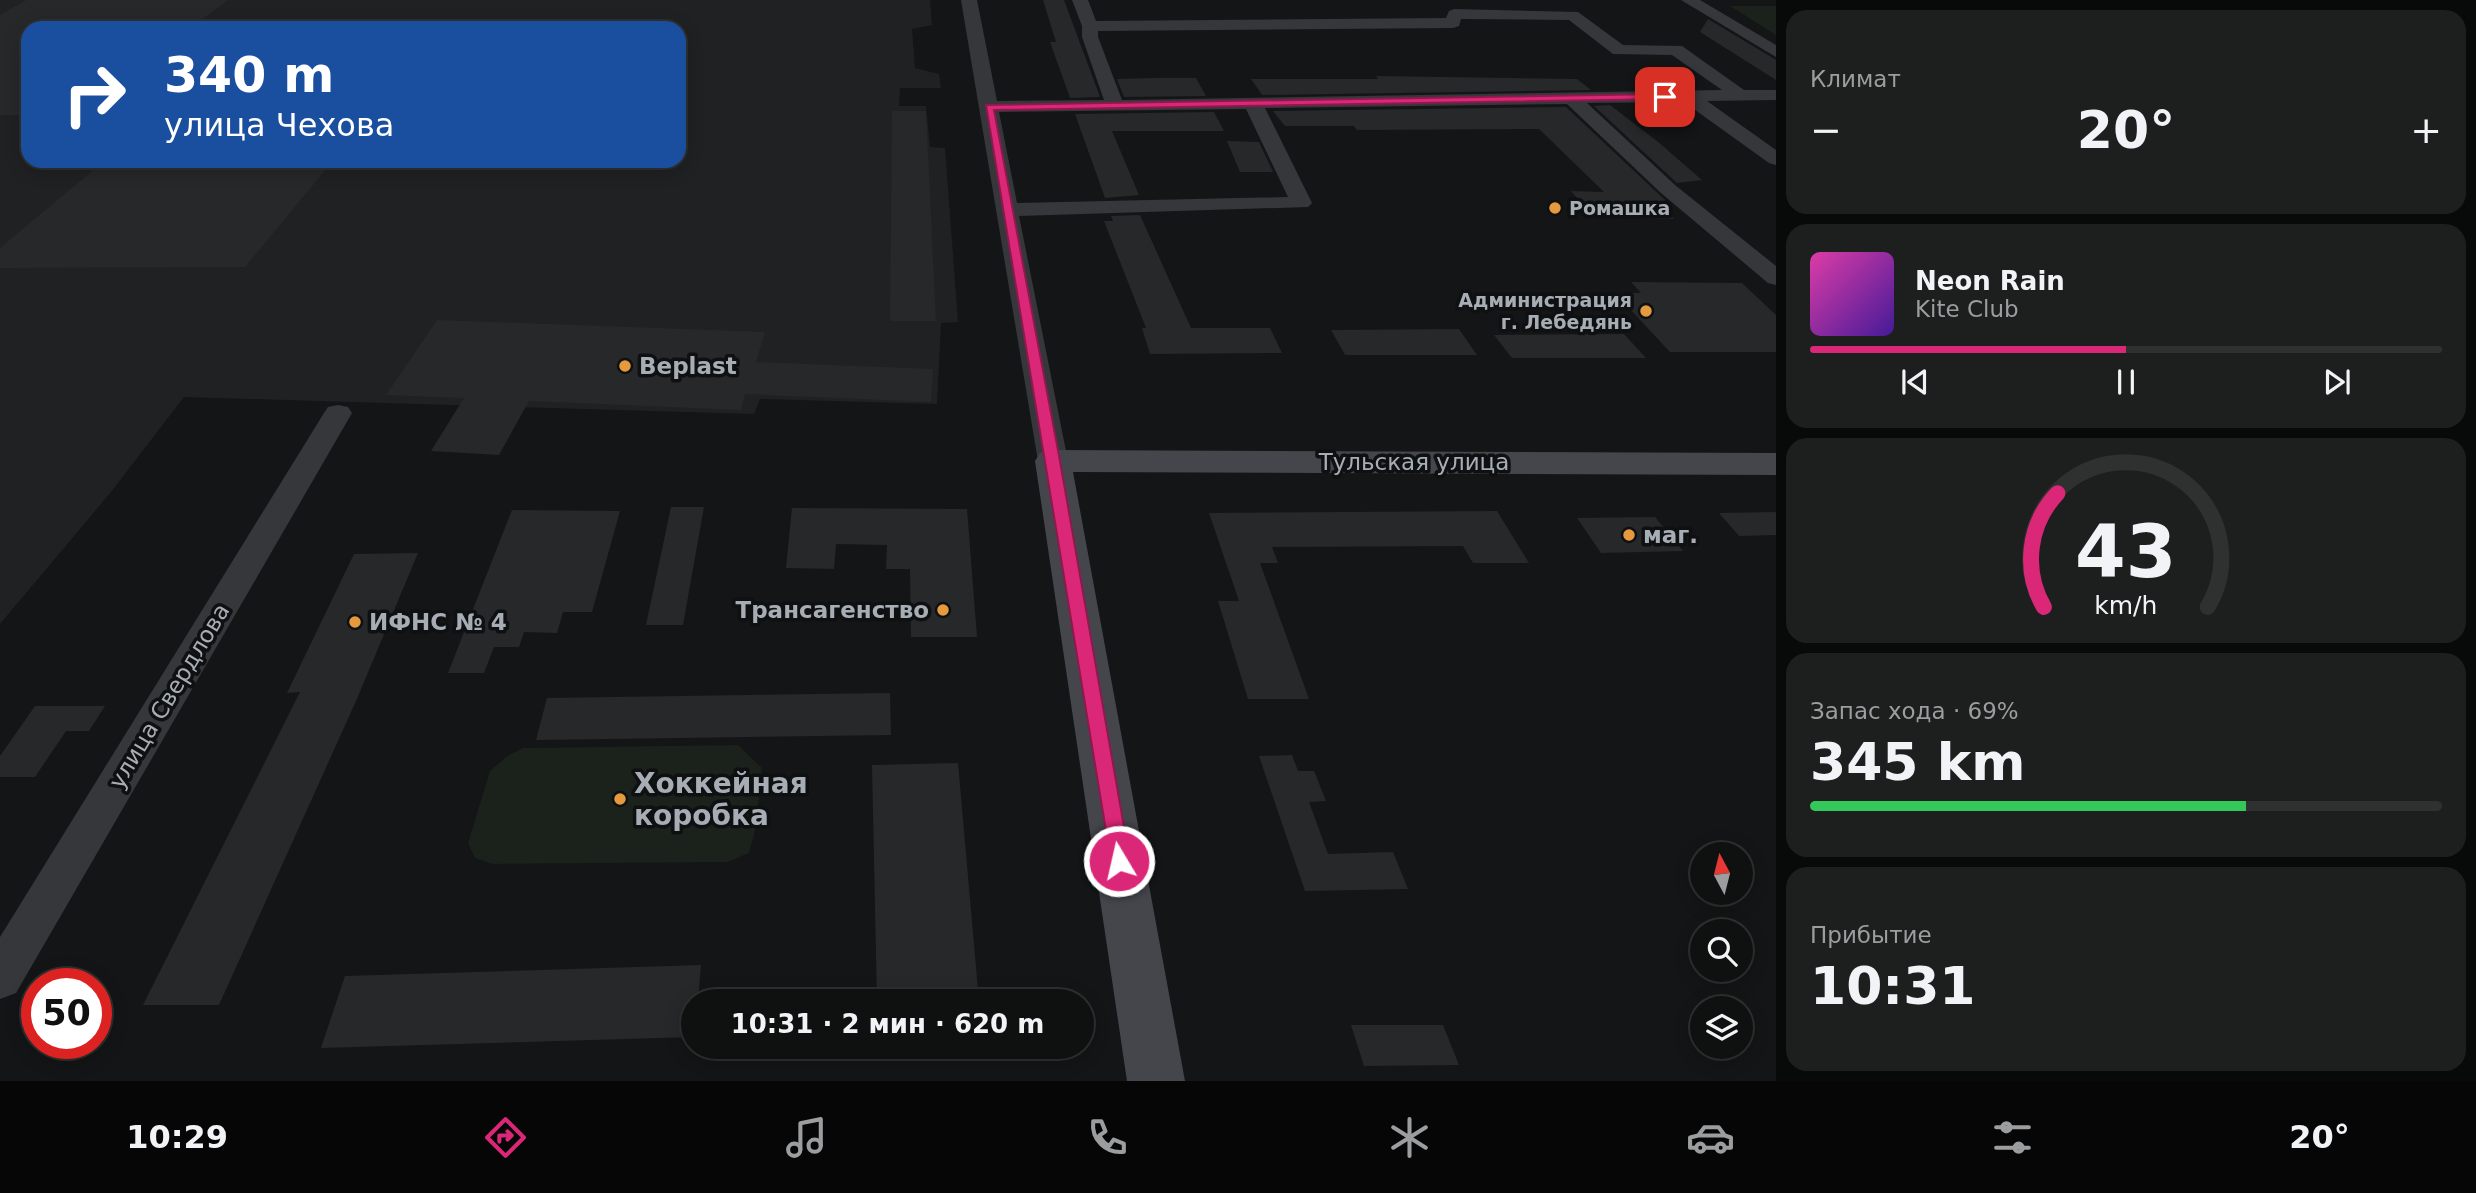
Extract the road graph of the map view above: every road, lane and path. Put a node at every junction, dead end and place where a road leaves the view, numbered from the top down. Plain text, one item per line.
1 (970, 0) edge
2 (1080, 0) edge
3 (1689, 0) edge
4 (1090, 26) junction
5 (1776, 52) edge
6 (1741, 96) junction
7 (1775, 96) edge
8 (1689, 97) junction
9 (1571, 98) junction
10 (1254, 103) junction
11 (1115, 105) junction
12 (989, 107) junction
13 (1776, 159) edge
14 (1007, 210) junction
15 (1776, 278) edge
16 (338, 413) dead end
17 (1053, 461) junction
18 (1776, 464) edge
19 (0, 978) edge
20 (1156, 1081) edge

1 - 12 street
2 - 4 street
3 - 5 street
4 - 6 street
4 - 11 street
6 - 7 street
6 - 8 street
8 - 9 street
8 - 13 street
9 - 10 street
9 - 15 street
10 - 11 street
10 - 14 street
11 - 12 street
12 - 14 street
14 - 17 street
16 - 19 street, улица Свердлова
17 - 18 main road, Тульская улица
17 - 20 main road

